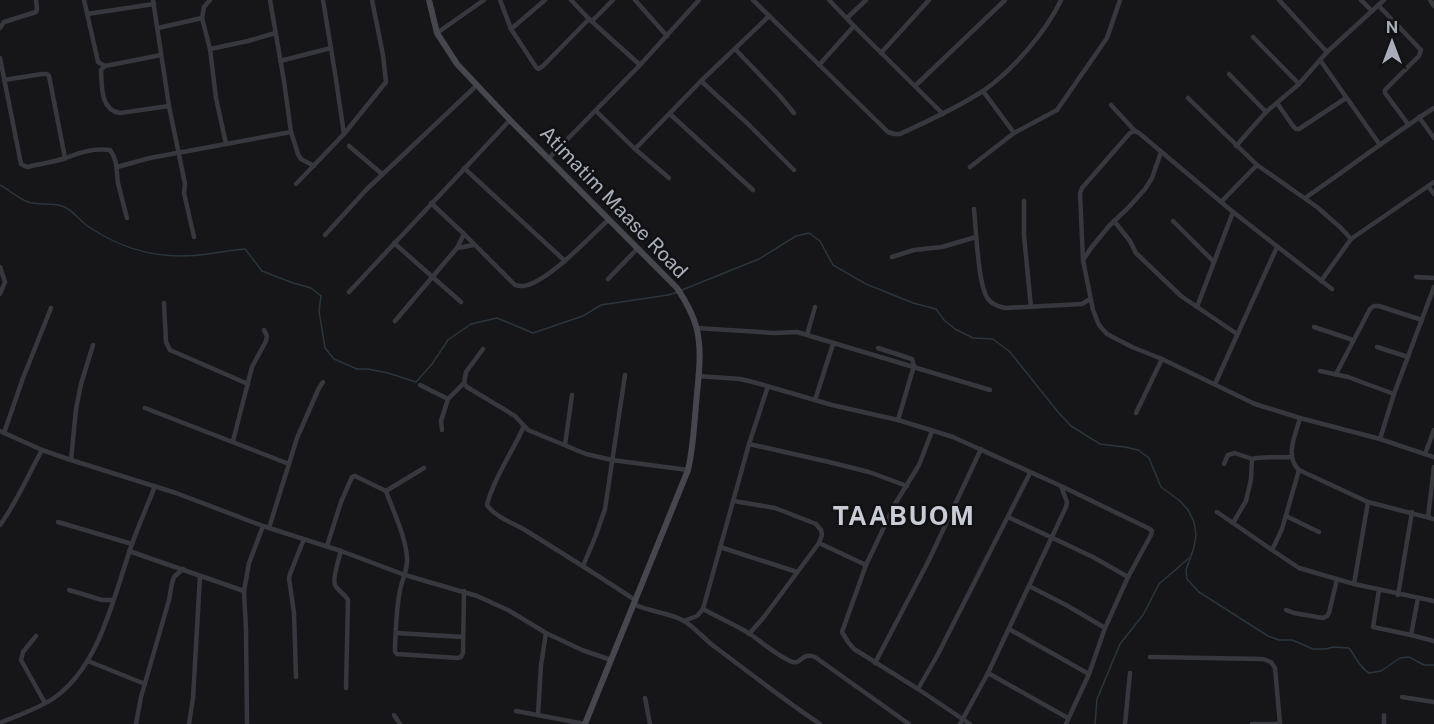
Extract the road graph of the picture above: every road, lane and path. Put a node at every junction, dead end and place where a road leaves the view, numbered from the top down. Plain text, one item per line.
1 (36, 0) edge
2 (84, 0) edge
3 (203, 0) edge
4 (210, 0) edge
5 (270, 0) edge
6 (323, 0) edge
7 (372, 0) edge
8 (429, 0) edge
9 (484, 0) edge
10 (500, 0) edge
11 (545, 0) edge
12 (571, 0) edge
13 (613, 0) edge
14 (635, 0) edge
15 (699, 0) edge
16 (753, 0) edge
17 (829, 0) edge
18 (866, 0) edge
19 (930, 0) edge
20 (1005, 0) edge
21 (1061, 0) edge
22 (1120, 0) edge
23 (1279, 0) edge
24 (1361, 0) edge
25 (1384, 0) edge
26 (1430, 0) edge
27 (154, 2) edge
28 (1378, 5) junction
29 (1434, 6) edge
30 (204, 7) junction
31 (1372, 11) junction
32 (87, 14) junction
33 (769, 16) junction
34 (202, 18) junction
35 (847, 18) junction
36 (591, 20) junction
37 (854, 26) junction
38 (0, 28) edge
39 (158, 28) junction
40 (511, 29) junction
41 (275, 33) junction
42 (437, 33) junction
43 (667, 36) junction
44 (1253, 38) dead end
45 (331, 48) junction
46 (210, 49) junction
47 (735, 49) junction
48 (1327, 52) junction
49 (881, 53) junction
50 (161, 55) junction
51 (0, 58) edge
52 (1320, 60) junction
53 (280, 61) junction
54 (640, 65) junction
55 (819, 65) junction
56 (105, 66) junction
57 (1229, 74) dead end
58 (4, 80) junction
59 (700, 81) junction
60 (1299, 84) junction
61 (476, 86) junction
62 (915, 86) junction
63 (983, 91) junction
64 (1188, 98) dead end
65 (1346, 98) junction
66 (1277, 103) junction
67 (1111, 105) dead end
68 (169, 106) junction
69 (1434, 108) edge
70 (596, 111) junction
71 (1266, 112) junction
72 (794, 113) dead end
73 (670, 114) junction
74 (942, 114) junction
75 (1419, 117) junction
76 (510, 120) junction
77 (1408, 124) junction
78 (1135, 131) junction
79 (291, 132) junction
80 (1014, 133) junction
81 (344, 135) junction
82 (1434, 138) edge
83 (226, 144) junction
84 (1380, 145) junction
85 (349, 146) dead end
86 (1236, 146) junction
87 (635, 149) junction
88 (1161, 152) junction
89 (179, 154) junction
90 (65, 158) junction
91 (549, 158) junction
92 (1257, 165) junction
93 (314, 166) junction
94 (117, 167) junction
95 (970, 167) dead end
96 (464, 168) junction
97 (794, 170) dead end
98 (382, 174) junction
99 (669, 178) dead end
100 (1434, 182) edge
101 (296, 184) dead end
102 (1428, 186) junction
103 (753, 190) dead end
104 (1434, 194) edge
105 (1305, 198) junction
106 (1024, 201) dead end
107 (1221, 202) junction
108 (431, 203) junction
109 (974, 209) dead end
110 (1233, 212) junction
111 (127, 218) dead end
112 (608, 220) junction
113 (1114, 221) junction
114 (1173, 221) dead end
115 (464, 234) junction
116 (325, 235) dead end
117 (194, 237) dead end
118 (976, 237) junction
119 (1351, 239) junction
120 (394, 243) junction
121 (474, 244) junction
122 (1277, 247) junction
123 (457, 248) junction
124 (638, 249) junction
125 (892, 257) dead end
126 (1083, 260) junction
127 (565, 261) junction
128 (1214, 262) junction
129 (0, 267) edge
130 (432, 277) junction
131 (1416, 277) dead end
132 (1434, 278) edge
133 (608, 279) dead end
134 (1321, 281) junction
135 (1434, 287) edge
136 (1332, 289) dead end
137 (349, 292) dead end
138 (0, 294) edge
139 (1090, 299) junction
140 (164, 303) dead end
141 (461, 303) dead end
142 (1031, 306) junction
143 (815, 307) dead end
144 (1197, 307) junction
145 (51, 308) dead end
146 (1422, 320) junction
147 (395, 321) dead end
148 (1314, 327) dead end
149 (697, 328) junction
150 (264, 330) dead end
151 (1237, 334) junction
152 (807, 335) junction
153 (1353, 340) junction
154 (833, 344) junction
155 (93, 345) dead end
156 (1377, 347) dead end
157 (879, 348) dead end
158 (483, 349) dead end
159 (1408, 357) junction
160 (1162, 358) junction
161 (914, 366) junction
162 (1320, 371) dead end
163 (1336, 374) junction
164 (625, 375) dead end
165 (698, 376) junction
166 (323, 382) dead end
167 (464, 383) junction
168 (248, 384) junction
169 (1215, 384) junction
170 (420, 385) dead end
171 (768, 386) junction
172 (990, 390) dead end
173 (1394, 394) junction
174 (572, 395) dead end
175 (448, 399) junction
176 (815, 400) junction
177 (145, 408) dead end
178 (1136, 413) dead end
179 (1300, 418) junction
180 (898, 420) junction
181 (524, 426) junction
182 (442, 430) dead end
183 (1434, 430) edge
184 (932, 431) junction
185 (2, 432) edge
186 (1380, 439) junction
187 (233, 441) junction
188 (749, 444) junction
189 (565, 445) junction
190 (981, 449) junction
191 (42, 450) junction
192 (1425, 454) junction
193 (1291, 457) junction
194 (1434, 457) edge
195 (1252, 459) junction
196 (71, 460) junction
197 (612, 460) junction
198 (288, 464) junction
199 (1224, 464) dead end
200 (1434, 467) edge
201 (424, 468) dead end
202 (688, 470) junction
203 (1299, 470) junction
204 (1030, 473) junction
205 (155, 486) junction
206 (907, 486) junction
207 (1061, 486) junction
208 (386, 491) junction
209 (734, 501) junction
210 (1368, 502) junction
211 (9, 512) junction
212 (1217, 512) dead end
213 (1412, 512) junction
214 (0, 514) edge
215 (1286, 516) junction
216 (1008, 517) junction
217 (1431, 518) edge
218 (58, 522) dead end
219 (1233, 524) junction
220 (0, 525) edge
221 (263, 526) junction
222 (269, 528) junction
223 (1319, 532) dead end
224 (1051, 538) junction
225 (304, 539) junction
226 (819, 543) junction
227 (132, 544) junction
228 (327, 546) junction
229 (720, 547) junction
230 (1272, 550) junction
231 (129, 551) junction
232 (341, 551) junction
233 (866, 565) junction
234 (583, 566) junction
235 (183, 569) junction
236 (797, 572) junction
237 (405, 575) junction
238 (200, 576) junction
239 (1128, 577) junction
240 (1337, 579) junction
241 (1354, 584) junction
242 (1029, 586) junction
243 (69, 590) dead end
244 (1379, 590) junction
245 (244, 591) junction
246 (464, 591) junction
247 (1398, 595) junction
248 (1418, 598) junction
249 (113, 600) junction
250 (635, 602) junction
251 (1434, 602) edge
252 (703, 609) junction
253 (1286, 610) dead end
254 (684, 621) junction
255 (1105, 628) junction
256 (1009, 629) junction
257 (396, 633) junction
258 (546, 633) junction
259 (749, 634) junction
260 (1412, 635) junction
261 (36, 636) dead end
262 (463, 637) junction
263 (1434, 641) edge
264 (1150, 657) dead end
265 (611, 660) junction
266 (88, 661) junction
267 (875, 663) junction
268 (988, 673) junction
269 (1130, 673) dead end
270 (1089, 674) junction
271 (296, 677) dead end
272 (145, 684) junction
273 (346, 688) dead end
274 (918, 689) junction
275 (645, 698) dead end
276 (1402, 698) dead end
277 (1434, 702) edge
278 (45, 703) junction
279 (516, 711) dead end
280 (394, 715) dead end
281 (538, 715) junction
282 (1384, 715) dead end
283 (1068, 718) junction
284 (961, 722) edge
285 (0, 723) edge
286 (136, 724) edge
287 (189, 724) edge
288 (248, 724) edge
289 (400, 724) edge
290 (585, 724) edge
291 (650, 724) edge
292 (818, 724) edge
293 (909, 724) edge
294 (970, 724) edge
295 (1066, 724) edge
296 (1125, 724) edge
297 (1252, 724) edge
298 (1280, 724) edge
299 (1384, 724) edge

1 - 38 street
2 - 32 street
3 - 30 street
4 - 30 street
5 - 41 street
6 - 45 street
7 - 81 street
8 - 42 main road, Atimatim Maase Road
9 - 42 street
10 - 40 street
11 - 40 street
12 - 36 street
13 - 36 street
14 - 43 street
15 - 43 street
16 - 33 street
17 - 35 street
18 - 35 street
19 - 49 street
20 - 62 street
21 - 63 street
22 - 80 street
23 - 48 street
24 - 31 street
25 - 28 street
26 - 29 street
27 - 32 street
27 - 39 street
28 - 31 street
28 - 77 street
30 - 34 street
31 - 48 street
32 - 56 street
33 - 47 street
33 - 55 street
34 - 39 street
34 - 46 street
35 - 37 street
36 - 40 street
36 - 54 street
37 - 49 street
37 - 55 street
39 - 50 street
41 - 46 street
41 - 53 street
42 - 61 main road, Atimatim Maase Road
43 - 54 street
44 - 60 street
45 - 53 street
45 - 81 street
46 - 83 street
47 - 59 street
47 - 72 street
48 - 52 street
49 - 62 street
50 - 56 street
50 - 68 street
51 - 58 street
52 - 60 street
52 - 65 street
53 - 79 street
54 - 70 street
55 - 74 street
56 - 68 street
57 - 71 street
58 - 90 street
58 - 90 street
59 - 73 street
59 - 97 street
60 - 66 street
61 - 76 main road, Atimatim Maase Road
61 - 98 street
62 - 74 street
63 - 74 street
63 - 80 street
64 - 86 street
65 - 66 street
65 - 84 street
66 - 71 street
67 - 78 street
68 - 89 street
69 - 75 street
70 - 87 street
70 - 91 street
71 - 86 street
73 - 87 street
73 - 103 street
75 - 77 street
75 - 82 street
76 - 91 main road, Atimatim Maase Road
76 - 96 street
77 - 84 street
78 - 88 street
78 - 126 street
79 - 83 street
79 - 93 street
80 - 95 street
81 - 93 street
83 - 89 street
84 - 105 street
85 - 98 street
86 - 92 street
87 - 99 street
88 - 107 street
88 - 113 street
89 - 94 street
89 - 117 street
90 - 94 street
91 - 112 main road, Atimatim Maase Road
92 - 105 street
92 - 107 street
93 - 101 street
94 - 111 street
96 - 108 street
96 - 127 street
98 - 116 street
100 - 102 street
102 - 104 street
102 - 119 street
105 - 119 street
106 - 142 street
107 - 110 street
108 - 115 street
108 - 120 street
109 - 118 street
110 - 122 street
110 - 128 street
112 - 124 main road, Atimatim Maase Road
112 - 127 street
113 - 126 street
113 - 144 street
114 - 128 street
115 - 121 street
115 - 123 street
118 - 125 street
118 - 142 street
119 - 134 street
120 - 130 street
120 - 137 street
121 - 123 street
121 - 127 street
122 - 134 street
122 - 151 street
123 - 130 street
124 - 133 street
124 - 149 main road, Atimatim Maase Road
126 - 139 street
128 - 144 street
129 - 138 street
130 - 141 street
130 - 147 street
131 - 132 street
134 - 136 street
135 - 146 street
139 - 142 street
139 - 160 street
140 - 168 street
143 - 152 street
144 - 151 street
145 - 185 street
146 - 153 street
146 - 159 street
148 - 153 street
149 - 152 street
149 - 165 main road, Atimatim Maase Road
150 - 168 street
151 - 169 street
152 - 154 street
153 - 163 street
154 - 161 street
154 - 176 street
155 - 196 street
156 - 159 street
157 - 161 street
158 - 167 street
159 - 173 street
160 - 169 street
160 - 178 street
161 - 172 street
161 - 180 street
162 - 163 street
163 - 173 street
164 - 197 street
165 - 171 street
165 - 202 main road, Atimatim Maase Road
166 - 198 street
167 - 175 street
167 - 181 street
168 - 187 street
169 - 179 street
170 - 175 street
171 - 176 street
171 - 188 street
173 - 186 street
174 - 189 street
175 - 182 street
176 - 180 street
177 - 187 street
179 - 186 street
179 - 193 street
180 - 184 street
181 - 189 street
181 - 234 street
183 - 192 street
184 - 190 street
184 - 206 street
185 - 191 street
186 - 192 street
187 - 198 street
188 - 206 street
188 - 209 street
189 - 197 street
190 - 204 street
190 - 267 street
191 - 196 street
191 - 211 street
192 - 194 street
193 - 195 street
193 - 203 street
195 - 199 street
195 - 219 street
196 - 205 street
197 - 202 street
197 - 234 street
198 - 222 street
200 - 217 street
201 - 208 street
202 - 250 main road, Atimatim Maase Road
203 - 210 street
203 - 215 street
204 - 207 street
204 - 216 street
205 - 221 street
205 - 227 street
206 - 233 street
207 - 224 street
207 - 239 street
208 - 228 street
208 - 237 street
209 - 226 street
209 - 229 street
210 - 213 street
210 - 241 street
211 - 214 street
211 - 220 street
212 - 219 street
213 - 217 street
213 - 247 street
215 - 223 street
215 - 230 street
216 - 224 street
216 - 274 street
218 - 227 street
219 - 230 street
221 - 222 street
221 - 245 street
222 - 225 street
224 - 239 street
224 - 242 street
225 - 228 street
225 - 271 street
226 - 233 street
226 - 236 street
227 - 231 street
228 - 232 street
229 - 236 street
229 - 252 street
230 - 240 street
231 - 235 street
231 - 249 street
232 - 237 street
232 - 273 street
233 - 267 street
234 - 250 street
235 - 238 street
235 - 272 street
236 - 259 street
237 - 246 street
237 - 257 street
238 - 245 street
238 - 287 street
239 - 255 street
240 - 241 street
240 - 253 street
241 - 244 street
242 - 255 street
242 - 256 street
243 - 249 street
244 - 247 street
244 - 260 street
245 - 288 street
246 - 258 street
246 - 262 street
247 - 248 street
248 - 251 street
248 - 260 street
249 - 266 street
250 - 254 street
250 - 265 main road, Atimatim Maase Road
252 - 254 street
252 - 259 street
254 - 292 street
255 - 270 street
256 - 268 street
256 - 270 street
257 - 262 street
257 - 262 street
258 - 265 street
258 - 281 street
259 - 293 street
260 - 263 street
261 - 278 street
264 - 298 street
265 - 290 main road, Atimatim Maase Road
266 - 272 street
266 - 278 street
267 - 274 street
268 - 283 street
268 - 284 street
269 - 296 street
270 - 283 street
272 - 286 street
274 - 284 street
275 - 291 street
276 - 277 street
278 - 285 street
279 - 281 street
280 - 289 street
281 - 290 street
282 - 299 street
283 - 295 street
284 - 294 street
297 - 298 street

